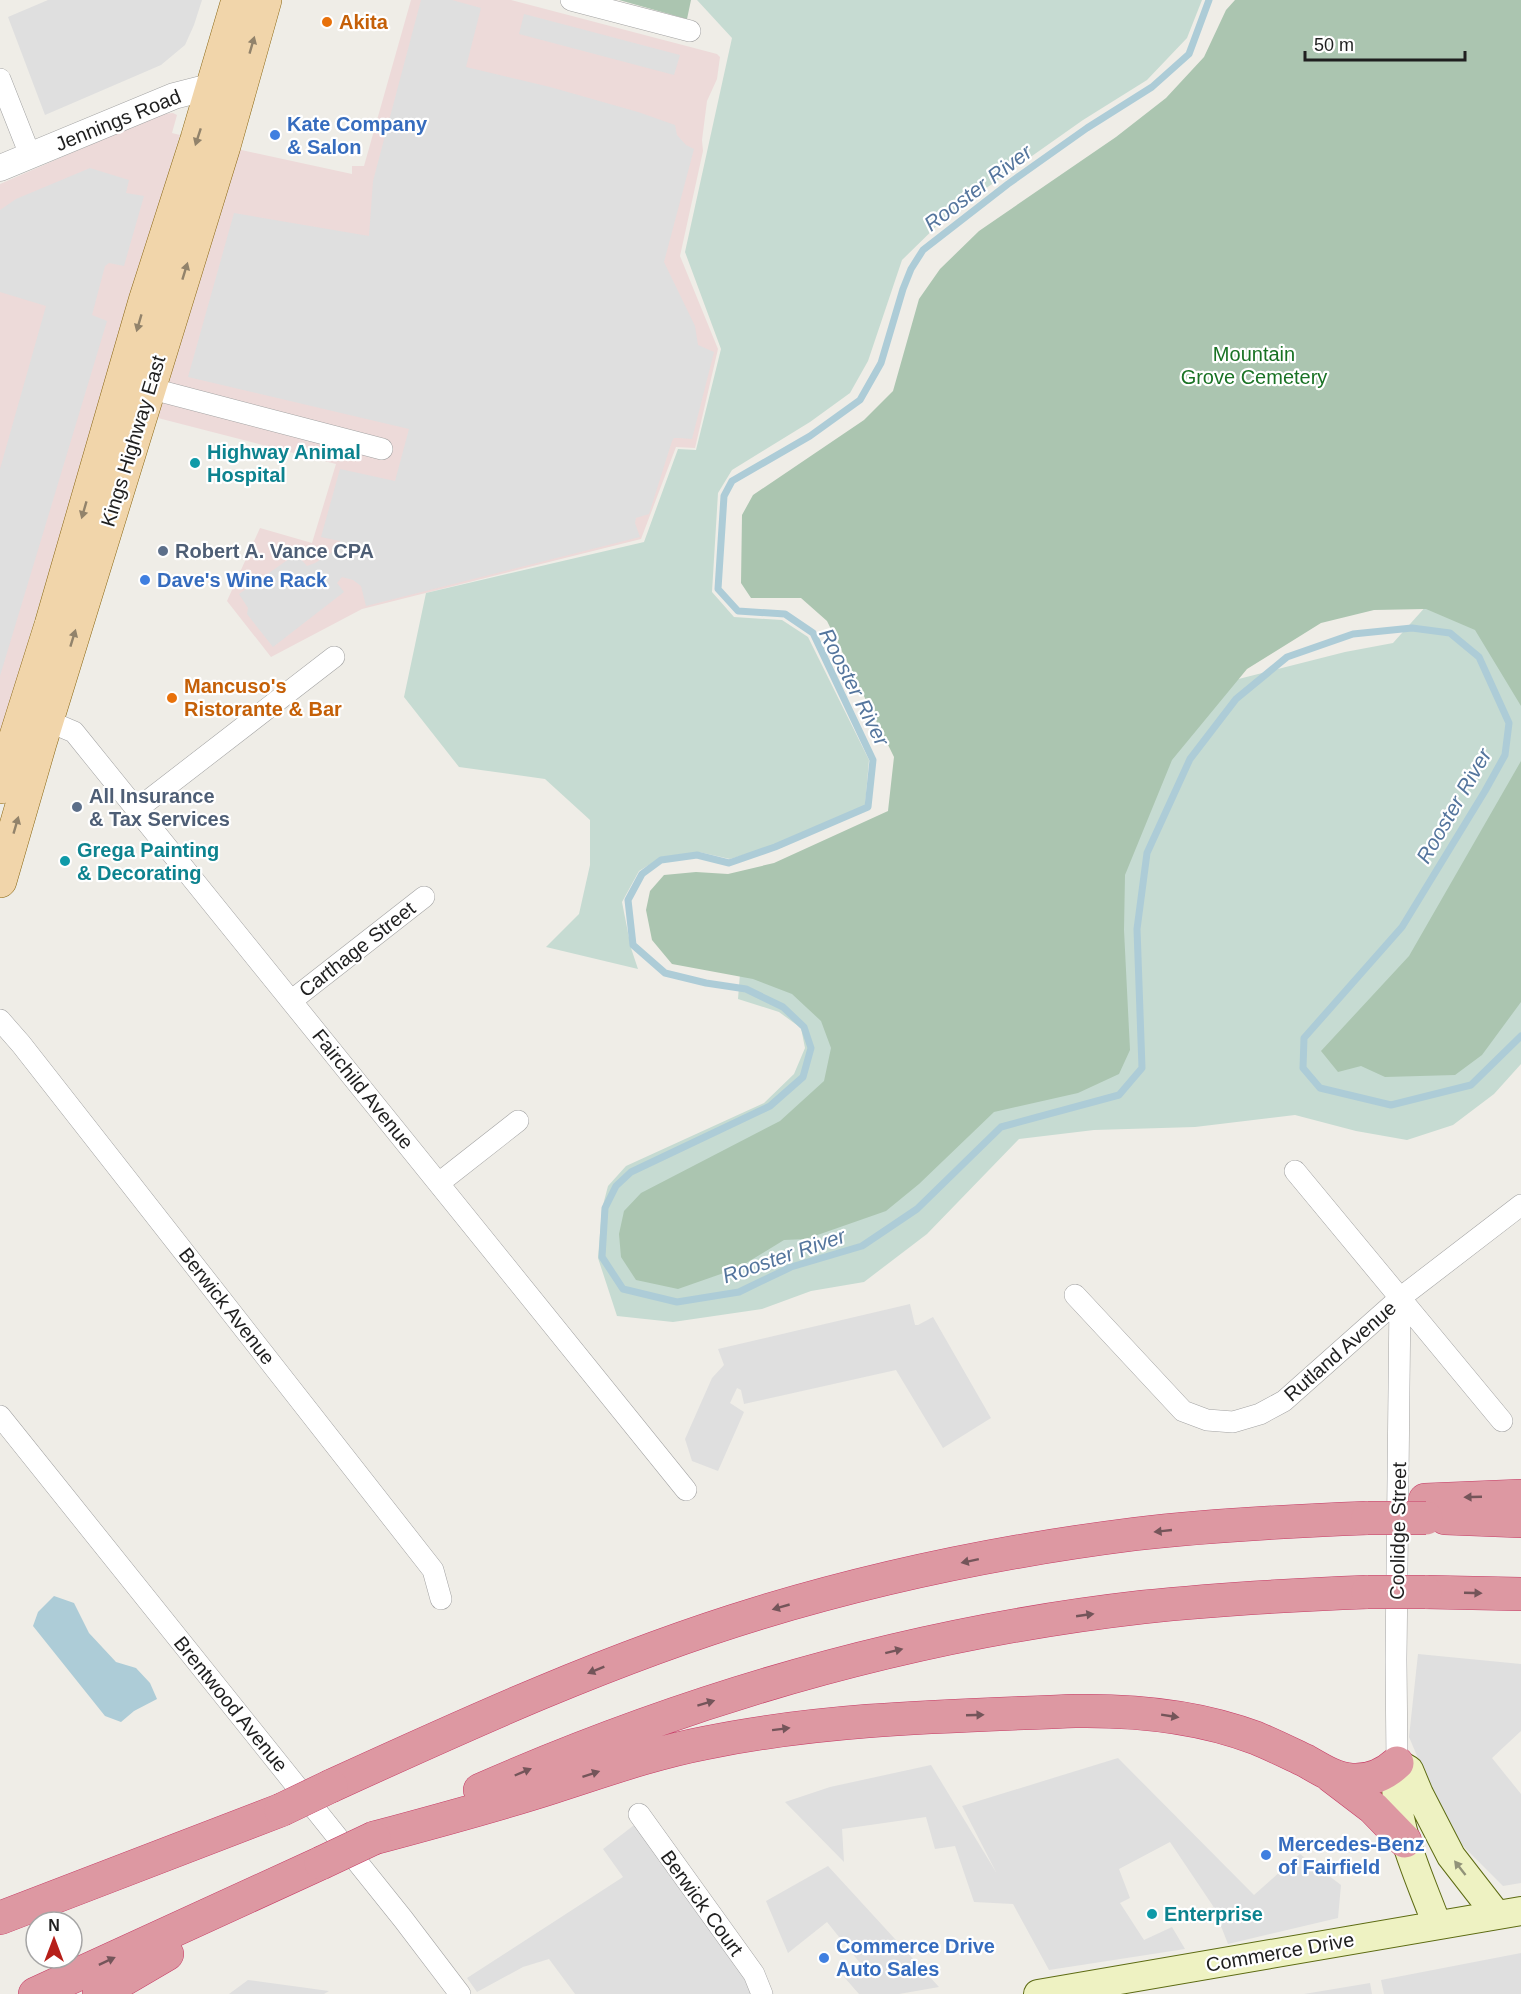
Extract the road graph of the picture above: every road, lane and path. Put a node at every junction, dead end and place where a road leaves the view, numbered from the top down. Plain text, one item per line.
1 (238, 0) edge
2 (265, 0) edge
3 (571, 0) edge
4 (690, 31) dead end
5 (0, 80) edge
6 (226, 88) junction
7 (30, 155) junction
8 (0, 168) edge
9 (135, 385) junction
10 (382, 449) dead end
11 (334, 657) dead end
12 (35, 718) junction
13 (0, 787) edge
14 (136, 810) junction
15 (0, 881) edge
16 (424, 897) dead end
17 (291, 1001) junction
18 (0, 1020) edge
19 (518, 1121) dead end
20 (1295, 1171) dead end
21 (439, 1183) junction
22 (1521, 1205) edge
23 (1075, 1295) dead end
24 (1400, 1298) junction
25 (0, 1416) edge
26 (1502, 1421) dead end
27 (686, 1490) dead end
28 (1521, 1496) edge
29 (1425, 1509) junction
30 (1521, 1521) edge
31 (1521, 1594) edge
32 (441, 1599) dead end
33 (1397, 1763) junction
34 (1316, 1767) junction
35 (280, 1810) junction
36 (639, 1814) dead end
37 (374, 1838) junction
38 (1406, 1841) junction
39 (321, 1863) junction
40 (63, 1910) edge
41 (1509, 1912) edge
42 (0, 1918) edge
43 (1437, 1925) junction
44 (24, 1928) edge
45 (0, 1939) edge
46 (35, 1994) edge
47 (99, 1994) edge
48 (460, 1994) edge
49 (762, 1994) edge
50 (1038, 1994) edge

1 - 6 main road, Kings Highway East
6 -> 2 main road, Kings Highway East
3 - 4 street
5 - 7 street
6 - 7 street, Jennings Road
6 - 9 main road, Kings Highway East
7 - 8 street, Jennings Road
9 - 10 street
9 - 12 main road, Kings Highway East
11 - 14 street
12 - 13 main road, Kings Highway East
12 - 14 street, Fairchild Avenue
15 -> 12 main road, Kings Highway East
14 - 17 street, Fairchild Avenue
16 - 17 street, Carthage Street
17 - 21 street, Fairchild Avenue
18 - 32 street, Berwick Avenue
19 - 21 street
20 - 24 street
21 - 27 street, Fairchild Avenue
22 - 24 street, Rutland Avenue
23 - 24 street, Rutland Avenue
24 - 26 street
24 - 33 street, Coolidge Street
25 - 48 street, Brentwood Avenue
28 -> 29 highway
29 - 30 highway
29 -> 35 highway, bridge
37 -> 31 highway, bridge
33 - 34 highway
33 - 38 main road, Coolidge Street
41 -> 33 main road
37 -> 34 highway
34 - 38 highway
35 - 40 highway
35 - 42 highway
36 - 49 street, Berwick Court
37 - 39 highway, bridge
38 - 43 main road, Coolidge Street
46 -> 39 highway
39 - 47 highway
41 - 43 main road, Commerce Drive
43 - 50 main road, Commerce Drive
44 - 45 highway

